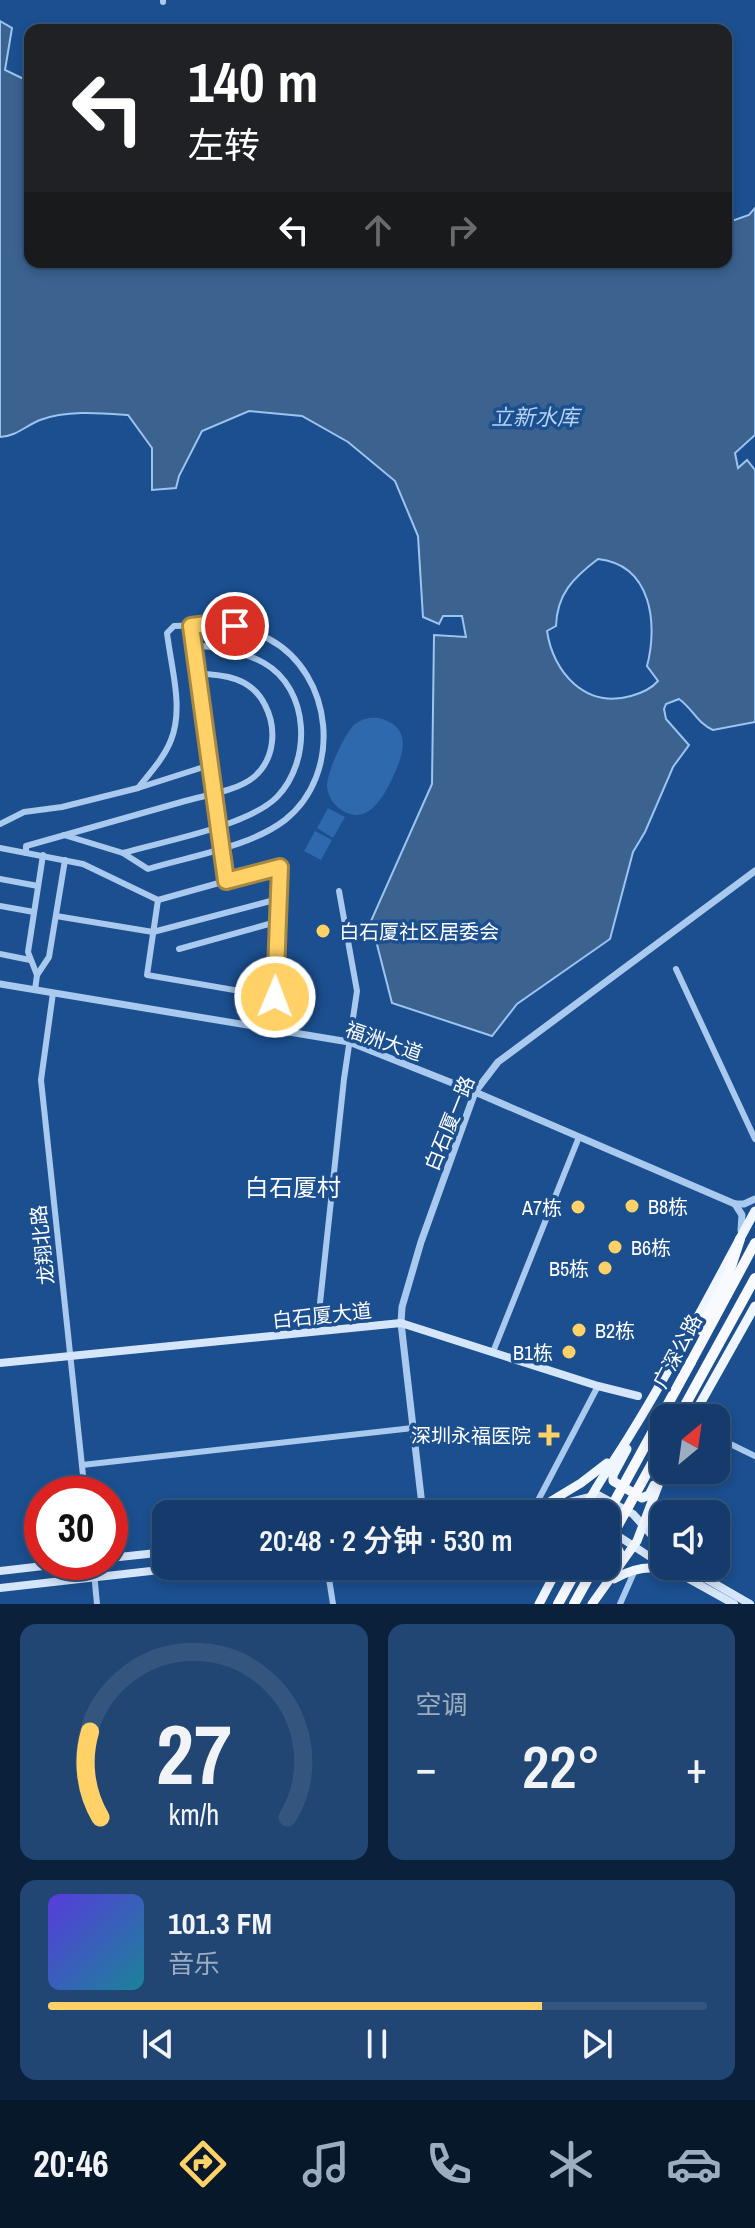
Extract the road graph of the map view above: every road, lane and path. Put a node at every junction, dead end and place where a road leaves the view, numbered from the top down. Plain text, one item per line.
1 (191, 626) junction
2 (194, 645) junction
3 (197, 674) junction
4 (210, 765) junction
5 (138, 788) junction
6 (214, 792) junction
7 (0, 824) edge
8 (218, 826) junction
9 (64, 835) junction
10 (0, 848) edge
11 (222, 848) junction
12 (26, 853) junction
13 (123, 853) junction
14 (43, 855) junction
15 (65, 860) junction
16 (755, 871) edge
17 (0, 879) edge
18 (226, 881) junction
19 (38, 886) junction
20 (339, 891) dead end
21 (278, 899) junction
22 (158, 900) junction
23 (0, 906) edge
24 (34, 912) junction
25 (56, 916) junction
26 (276, 922) junction
27 (153, 932) junction
28 (179, 949) dead end
29 (0, 954) edge
30 (30, 960) junction
31 (676, 969) dead end
32 (37, 975) junction
33 (0, 984) edge
34 (35, 990) junction
35 (53, 993) junction
36 (349, 1042) junction
37 (475, 1092) junction
38 (579, 1137) junction
39 (755, 1139) edge
40 (755, 1199) edge
41 (735, 1204) junction
42 (755, 1211) edge
43 (740, 1239) junction
44 (755, 1243) edge
45 (755, 1278) edge
46 (755, 1306) edge
47 (401, 1323) junction
48 (317, 1331) junction
49 (493, 1352) junction
50 (71, 1357) junction
51 (691, 1362) junction
52 (0, 1363) edge
53 (598, 1386) junction
54 (638, 1396) dead end
55 (686, 1404) edge
56 (700, 1404) edge
57 (413, 1428) junction
58 (633, 1430) junction
59 (730, 1444) edge
60 (621, 1449) junction
61 (755, 1456) edge
62 (82, 1465) junction
63 (650, 1467) edge
64 (83, 1476) edge
65 (655, 1484) edge
66 (659, 1484) edge
67 (591, 1496) junction
68 (421, 1500) edge
69 (541, 1500) edge
70 (551, 1500) edge
71 (574, 1500) edge
72 (589, 1500) edge
73 (615, 1500) edge
74 (620, 1522) edge
75 (645, 1525) junction
76 (650, 1531) edge
77 (620, 1537) edge
78 (635, 1546) junction
79 (152, 1554) edge
80 (128, 1556) edge
81 (650, 1556) edge
82 (24, 1568) edge
83 (650, 1568) edge
84 (635, 1570) junction
85 (0, 1571) edge
86 (152, 1571) edge
87 (128, 1574) edge
88 (76, 1580) edge
89 (95, 1580) edge
90 (329, 1580) edge
91 (547, 1580) edge
92 (552, 1580) edge
93 (571, 1580) edge
94 (587, 1580) edge
95 (602, 1580) edge
96 (697, 1580) edge
97 (701, 1580) edge
98 (0, 1588) edge
99 (602, 1589) junction
100 (541, 1601) edge
101 (97, 1604) edge
102 (333, 1604) edge
103 (558, 1604) edge
104 (574, 1604) edge
105 (592, 1604) edge
106 (621, 1604) edge
107 (734, 1604) edge
108 (750, 1604) edge

1 - 2 street
1 - 5 street
1 - 11 street
2 - 3 street
2 - 8 street
3 - 4 street
3 - 6 street
4 - 5 street
4 - 6 street
5 - 7 street
6 - 8 street
6 - 9 street
8 - 11 street
8 - 13 street
9 - 12 street
9 - 13 street
10 - 12 street
11 - 13 street
11 - 18 street
12 - 14 street
14 - 15 street
14 - 19 street
15 - 22 street
15 - 25 street
16 - 37 street, 白石厦一路
17 - 19 street
18 - 21 street
18 - 22 street
19 - 24 street
20 - 36 street
21 - 26 street
21 - 27 street
22 - 27 street
23 - 24 street
24 - 30 street
25 - 27 street
25 - 32 street
26 - 27 street
26 - 28 street
29 - 30 street
30 - 32 street
31 - 39 street
32 - 34 street
33 - 34 street, 福洲大道
34 - 35 street, 福洲大道
35 - 36 street, 福洲大道
35 - 50 street, 龙翔北路
36 - 37 street, 福洲大道
36 - 48 street
37 - 38 street, 福洲大道
37 - 47 street, 白石厦一路
38 - 41 street, 福洲大道
38 - 49 street
40 - 41 street
41 - 43 street
42 - 43 main road
43 - 51 highway
43 - 58 main road
44 - 51 highway, 广深公路
45 - 55 highway, 广深公路
46 - 56 main road
47 - 48 main road, 白石厦大道
47 - 49 main road, 白石厦大道
47 - 57 street, 白石厦一路
48 - 50 main road, 白石厦大道
49 - 53 main road, 白石厦大道
50 - 52 main road, 白石厦大道
50 - 62 street, 龙翔北路
51 - 73 highway, 广深公路, bridge
53 - 54 main road, 白石厦大道
53 - 69 street
57 - 62 street
57 - 68 street, 白石厦一路
58 - 60 main road
58 - 65 main road
59 - 61 street
60 - 67 main road
60 - 70 main road
62 - 64 street, 龙翔北路
63 - 74 highway, bridge
66 - 75 main road
67 - 71 main road
67 - 72 main road
67 - 75 main road
75 - 76 main road
75 - 78 main road
77 - 78 main road
78 - 81 main road
78 - 99 main road
79 - 80 main road
82 - 85 main road
83 - 84 main road
84 - 99 main road
84 - 106 street
86 - 87 main road
88 - 98 main road
89 - 101 street
90 - 102 street
91 - 100 main road
92 - 100 main road
93 - 103 highway
94 - 104 highway
95 - 105 main road
96 - 107 main road
97 - 108 main road
99 - 105 main road

